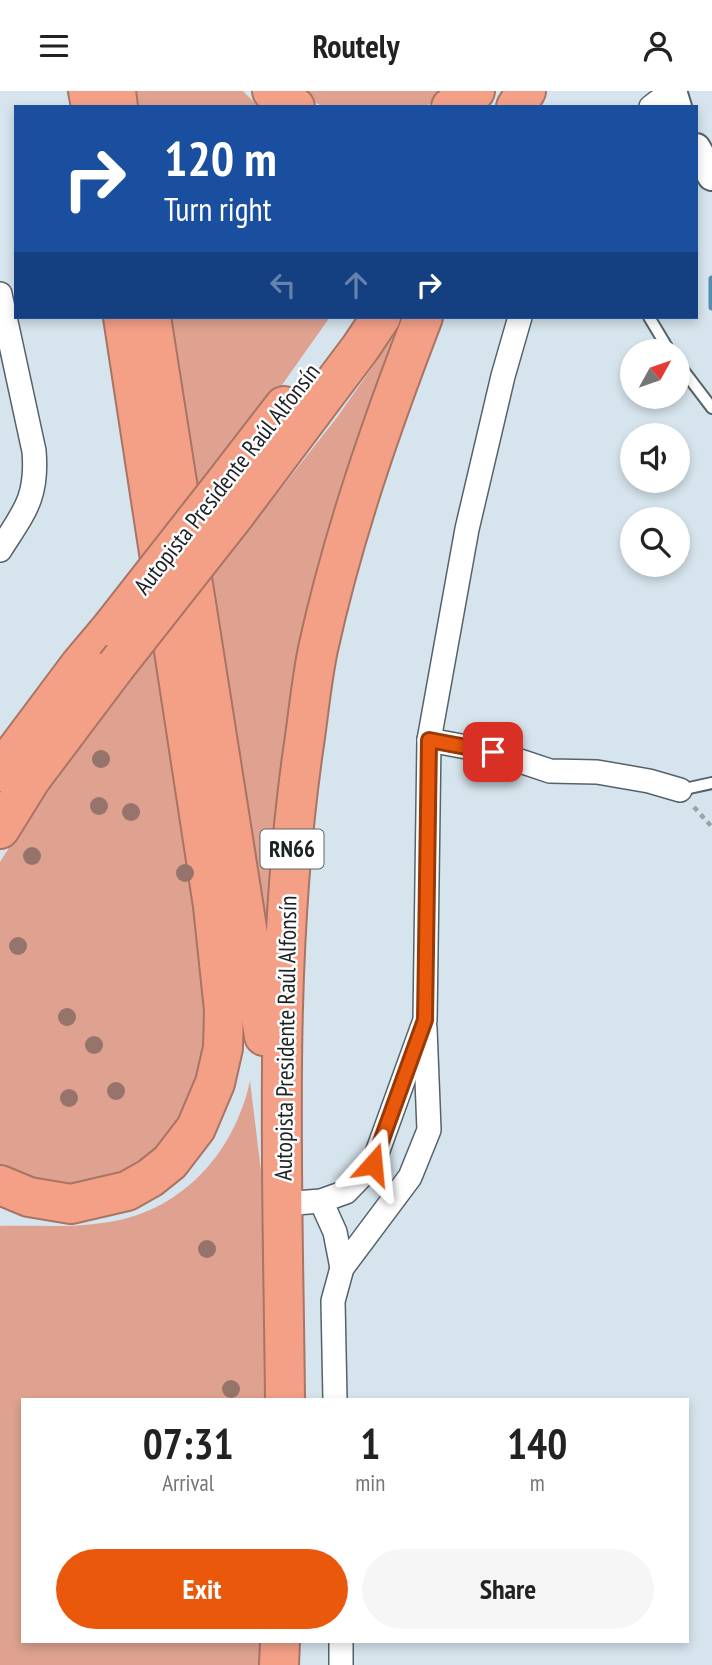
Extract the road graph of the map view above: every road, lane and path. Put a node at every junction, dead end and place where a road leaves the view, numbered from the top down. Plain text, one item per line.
1 (272, 91) edge
2 (475, 91) edge
3 (672, 91) edge
4 (292, 105) edge
5 (454, 105) edge
6 (654, 105) edge
7 (698, 152) edge
8 (712, 176) edge
9 (0, 294) edge
10 (123, 319) edge
11 (151, 319) edge
12 (349, 319) edge
13 (380, 319) edge
14 (422, 319) edge
15 (519, 319) edge
16 (650, 319) edge
17 (662, 339) edge
18 (690, 379) edge
19 (712, 408) edge
20 (227, 503) junction
21 (0, 550) edge
22 (429, 740) junction
23 (0, 772) edge
24 (712, 783) edge
25 (680, 790) joint
26 (0, 829) edge
27 (425, 1020) junction
28 (280, 1138) junction
29 (0, 1185) edge
30 (321, 1201) junction
31 (283, 1204) junction
32 (71, 1205) junction
33 (0, 1210) edge
34 (342, 1268) junction
35 (285, 1398) edge
36 (335, 1398) edge
37 (280, 1643) edge
38 (341, 1643) edge
39 (279, 1665) edge
40 (341, 1665) edge

1 - 4 highway
2 - 5 highway
3 - 6 street
7 - 8 street
9 - 21 street
10 - 32 highway
11 - 28 highway
12 - 20 highway, Autopista Presidente Raúl Alfonsín
13 - 20 highway
14 - 28 highway, Autopista Presidente Raúl Alfonsín / RN66
15 - 22 street
16 - 17 lane
18 - 19 lane
20 - 23 highway, Autopista Presidente Raúl Alfonsín, bridge
20 - 26 highway, bridge
22 - 25 street
22 - 27 street
24 - 25 lane
27 - 30 street
27 - 34 street
28 - 31 highway, Autopista Presidente Raúl Alfonsín / RN66
29 - 32 highway
30 - 31 street
30 - 34 street
31 - 35 highway, Autopista Presidente Raúl Alfonsín / RN66
32 - 33 highway
34 - 36 street
37 - 39 highway
38 - 40 street

